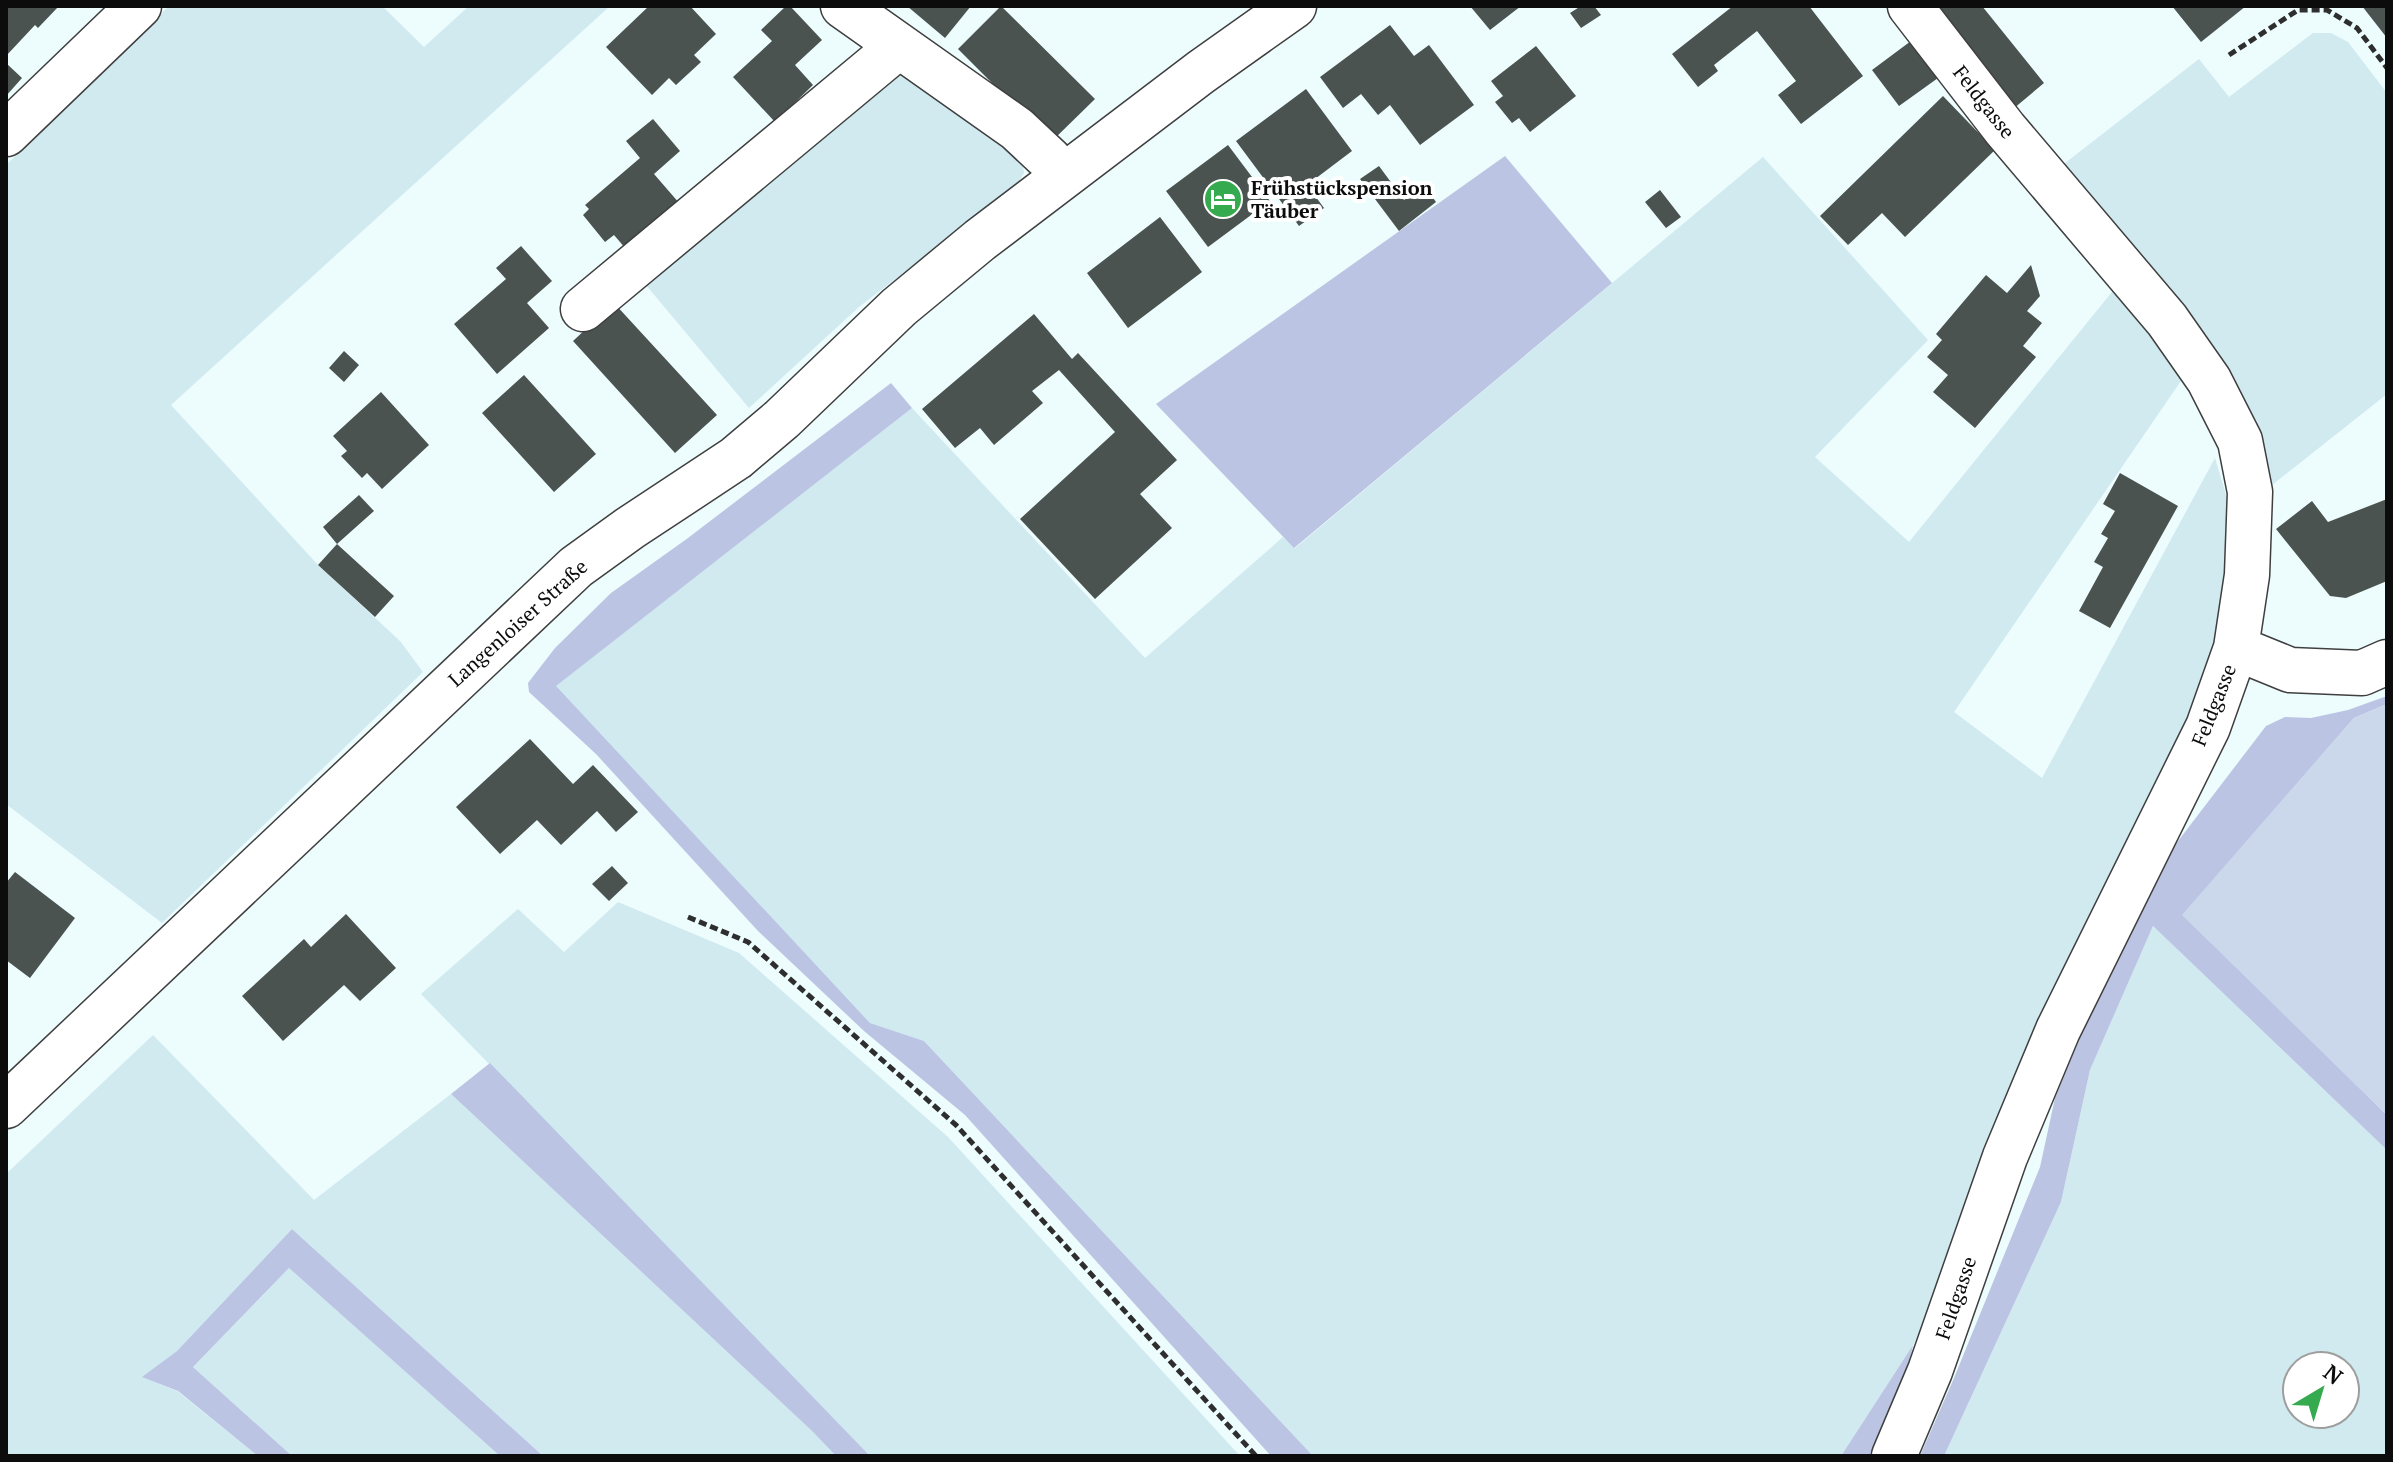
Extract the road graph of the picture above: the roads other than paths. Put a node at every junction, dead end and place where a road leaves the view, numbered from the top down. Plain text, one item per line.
1 (139, 6) edge
2 (1294, 6) edge
3 (1910, 6) edge
4 (854, 9) edge
5 (899, 46) junction
6 (6, 134) edge
7 (1062, 177) junction
8 (583, 309) dead end
9 (2236, 648) junction
10 (2387, 662) edge
11 (6, 1106) edge
12 (1894, 1456) edge

1 - 6 street
2 - 7 street, Langenloiser Straße
3 - 9 street, Feldgasse
4 - 5 street
5 - 7 street
5 - 8 street
7 - 11 street, Langenloiser Straße
9 - 10 street
9 - 12 street, Feldgasse

